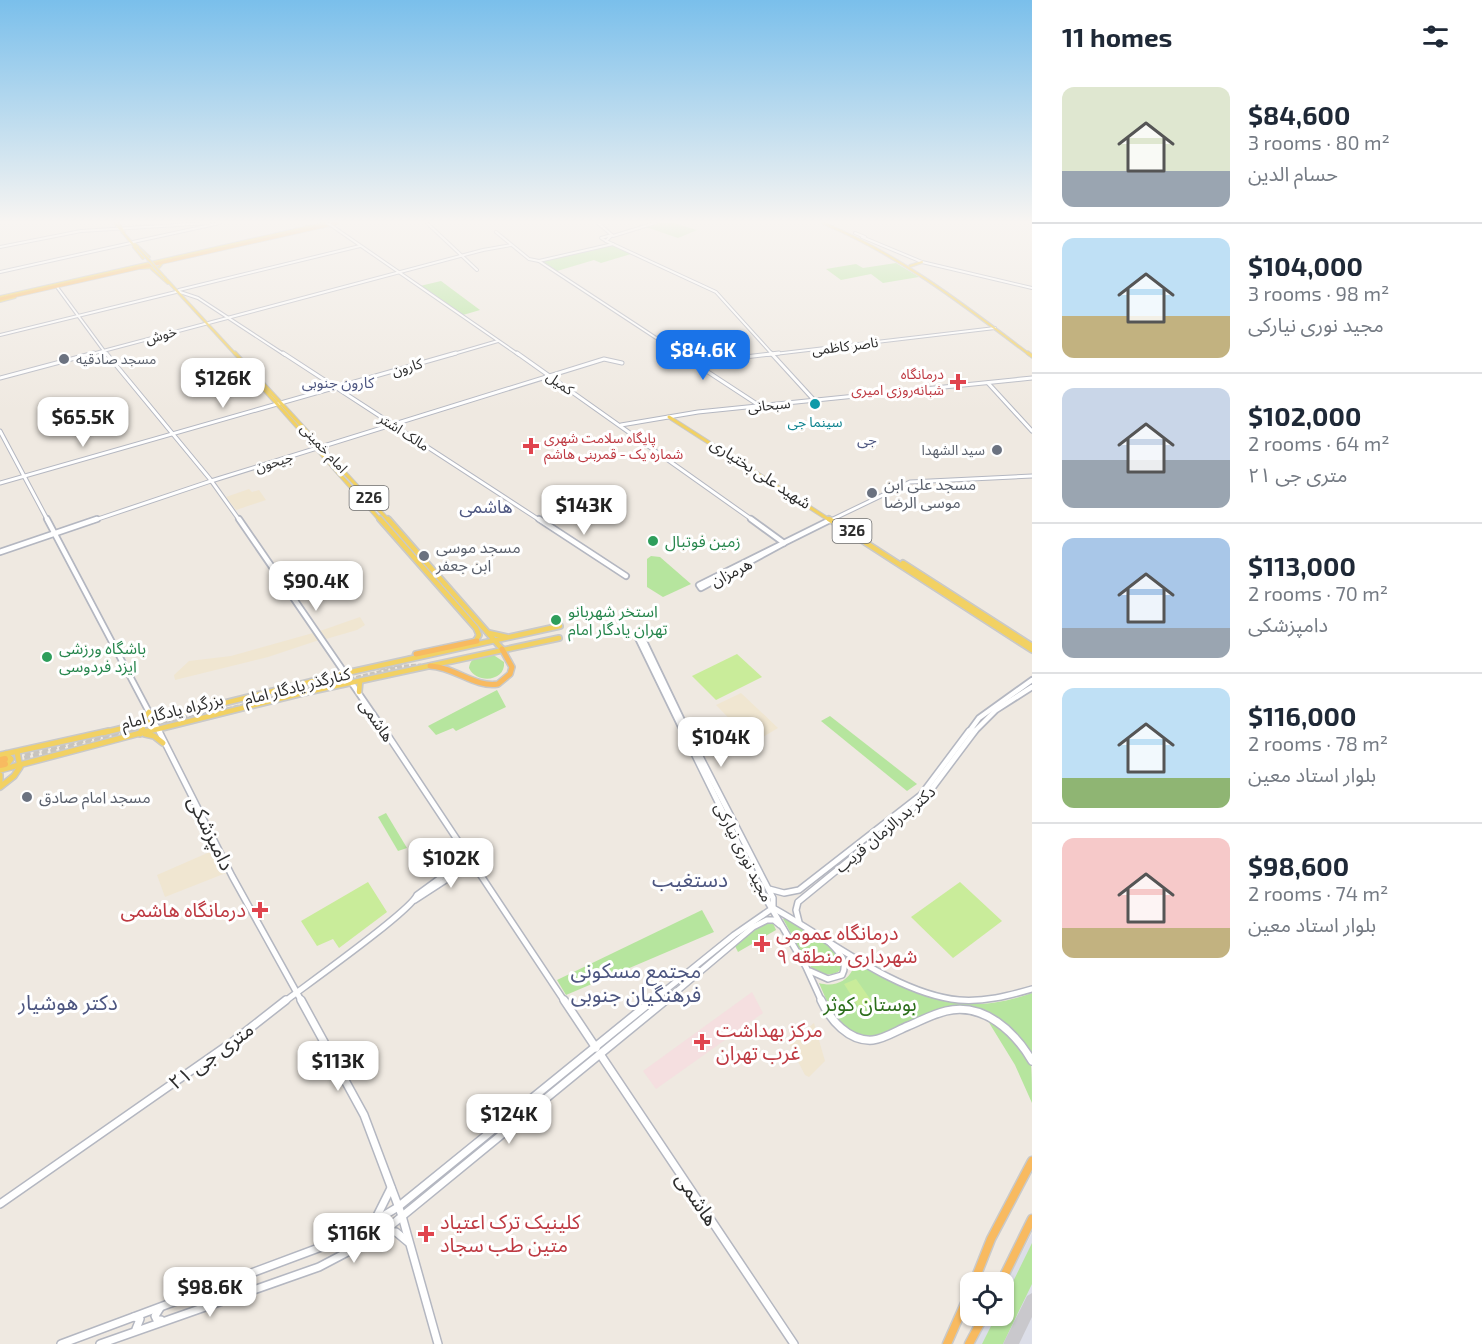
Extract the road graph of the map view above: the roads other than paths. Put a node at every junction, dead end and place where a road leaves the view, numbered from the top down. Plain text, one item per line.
1 (53, 286) edge
2 (55, 286) edge
3 (64, 286) edge
4 (173, 286) edge
5 (200, 286) edge
6 (347, 286) edge
7 (418, 286) edge
8 (578, 286) edge
9 (703, 286) edge
10 (937, 286) edge
11 (939, 286) edge
12 (57, 287) junction
13 (44, 288) junction
14 (179, 291) junction
15 (1, 298) edge
16 (78, 316) junction
17 (228, 318) junction
18 (207, 323) junction
19 (994, 328) junction
20 (0, 335) edge
21 (498, 341) junction
22 (104, 351) junction
23 (772, 354) junction
24 (1032, 354) edge
25 (607, 355) dead end
26 (234, 360) dead end
27 (239, 361) junction
28 (622, 363) dead end
29 (694, 363) junction
30 (550, 376) junction
31 (0, 378) edge
32 (1032, 378) edge
33 (988, 382) junction
34 (336, 388) junction
35 (814, 400) junction
36 (280, 404) junction
37 (760, 406) junction
38 (671, 416) junction
39 (393, 425) junction
40 (621, 425) junction
41 (0, 431) edge
42 (1032, 431) edge
43 (172, 434) junction
44 (321, 448) junction
45 (25, 476) junction
46 (1032, 476) edge
47 (212, 481) junction
48 (0, 483) edge
49 (832, 520) junction
50 (54, 534) junction
51 (784, 543) junction
52 (0, 552) edge
53 (900, 563) junction
54 (626, 576) dead end
55 (436, 578) junction
56 (700, 586) dead end
57 (560, 626) dead end
58 (486, 631) junction
59 (638, 634) dead end
60 (513, 637) junction
61 (559, 638) dead end
62 (477, 640) junction
63 (495, 641) junction
64 (465, 648) junction
65 (1032, 648) edge
66 (502, 649) junction
67 (414, 655) junction
68 (430, 666) tunnel mouth
69 (358, 671) junction
70 (346, 673) junction
71 (335, 676) junction
72 (361, 680) junction
73 (1032, 680) edge
74 (352, 683) junction
75 (338, 686) junction
76 (1032, 687) edge
77 (359, 692) junction
78 (149, 712) junction
79 (172, 716) junction
80 (153, 720) junction
81 (139, 724) junction
82 (173, 726) junction
83 (158, 730) junction
84 (686, 732) junction
85 (141, 734) junction
86 (163, 742) junction
87 (34, 749) junction
88 (17, 752) junction
89 (3, 759) edge
90 (38, 759) junction
91 (20, 765) junction
92 (0, 771) edge
93 (0, 785) edge
94 (469, 857) junction
95 (768, 888) junction
96 (799, 890) junction
97 (805, 896) junction
98 (773, 908) junction
99 (799, 922) junction
100 (820, 934) junction
101 (787, 935) junction
102 (806, 967) junction
103 (1032, 989) edge
104 (297, 992) junction
105 (598, 1051) junction
106 (1032, 1061) edge
107 (1032, 1161) edge
108 (445, 1169) junction
109 (449, 1177) junction
110 (392, 1188) junction
111 (0, 1204) edge
112 (398, 1207) junction
113 (402, 1216) junction
114 (1032, 1219) edge
115 (374, 1222) junction
116 (382, 1233) junction
117 (348, 1237) junction
118 (410, 1244) junction
119 (346, 1254) junction
120 (978, 1272) edge
121 (1006, 1272) edge
122 (165, 1305) junction
123 (134, 1317) junction
124 (960, 1319) edge
125 (164, 1320) junction
126 (979, 1326) edge
127 (131, 1333) junction
128 (61, 1344) edge
129 (100, 1344) edge
130 (438, 1344) edge
131 (794, 1344) edge
132 (947, 1344) edge
133 (969, 1344) edge

1 - 13 main road
2 - 15 highway
3 - 12 main road
4 - 14 main road, امام خمینی / 226
5 - 14 main road
6 - 17 main road, خوش
7 - 21 main road, کمیل
8 - 29 main road
9 - 23 main road
10 - 19 main road
11 - 24 main road
12 - 13 main road
12 - 16 main road, هاشمی
13 - 15 main road
13 - 15 main road
14 - 16 main road
14 - 17 main road, مالک اشتر
14 - 18 main road, امام خمینی / 226
16 - 20 main road
16 - 22 main road, هاشمی
17 - 18 main road, خوش
17 - 34 main road, مالک اشتر
18 - 22 main road, خوش
18 - 27 main road, امام خمینی / 226
18 - 36 main road, امام خمینی / 226
19 - 23 main road, ناصر کاظمی
19 - 24 main road
21 - 30 main road, کمیل
21 - 34 main road, کارون
22 - 31 main road, خوش
22 - 43 main road, هاشمی
23 - 29 main road, ناصر کاظمی
23 - 35 main road
25 - 30 main road, جیحون
26 - 27 main road
27 - 36 main road, امام خمینی / 226
28 - 30 main road, جیحون
29 - 37 main road
30 - 39 main road, جیحون
30 - 40 main road, کمیل
32 - 33 main road, سبحانی
33 - 35 main road, سبحانی
33 - 42 main road
34 - 36 main road, کارون
34 - 39 main road, مالک اشتر
35 - 37 main road, سبحانی
36 - 43 main road, کارون
36 - 44 main road, امام خمینی / 226
37 - 38 main road, سبحانی
38 - 40 main road, سبحانی
38 - 49 main road, شهید علی بختیاری / 326
39 - 44 main road, جیحون
39 - 54 main road, مالک اشتر
40 - 51 main road, کمیل
41 - 45 main road, دامپزشکی
43 - 45 main road, کارون
43 - 47 main road, هاشمی
44 - 47 main road, جیحون
44 - 55 main road, امام خمینی / 226
45 - 48 main road, کارون
45 - 50 main road, دامپزشکی
46 - 49 main road, هرمزان
47 - 50 main road, جیحون
47 - 70 main road, هاشمی
49 - 51 main road, هرمزان
49 - 53 main road, شهید علی بختیاری / 326
50 - 52 main road, جیحون
50 - 78 main road, دامپزشکی
51 - 56 main road, هرمزان
53 - 65 main road, شهید علی بختیاری / 326
53 - 65 main road, شهید علی بختیاری / 326
55 - 58 main road, امام خمینی / 226
55 - 62 main road, امام خمینی / 226
57 - 60 main road, کنارگذر یادگار امام
58 - 60 main road
58 - 63 main road, امام خمینی / 226
59 - 84 main road, مجید نوری نیارکی
60 - 63 main road, کنارگذر یادگار امام
61 - 66 main road, کنارگذر یادگار امام
62 - 64 main road
62 - 67 highway
63 - 64 main road, کنارگذر یادگار امام
63 - 66 main road, امام خمینی
64 - 67 main road, کنارگذر یادگار امام
66 - 68 highway
66 - 72 main road, کنارگذر یادگار امام
67 - 69 main road, کنارگذر یادگار امام
69 - 70 main road, کنارگذر یادگار امام
69 - 72 main road
70 - 71 main road, کنارگذر یادگار امام
70 - 74 main road, هاشمی
71 - 75 main road
71 - 79 main road, کنارگذر یادگار امام
72 - 74 main road, کنارگذر یادگار امام
72 - 77 main road
73 - 96 main road, دکتر بدرالزمان قریب
74 - 75 main road, بزرگراه یادگار امام
74 - 77 main road, هاشمی
75 - 82 main road, بزرگراه یادگار امام
76 - 97 main road, دکتر بدرالزمان قریب
77 - 94 main road, هاشمی
78 - 80 main road, دامپزشکی
78 - 81 main road
79 - 80 main road, کنارگذر یادگار امام
79 - 82 main road
80 - 81 main road, کنارگذر یادگار امام
80 - 83 main road, دامپزشکی
81 - 85 main road
81 - 87 main road, کنارگذر یادگار امام
82 - 83 main road, بزرگراه یادگار امام
83 - 85 main road, بزرگراه یادگار امام
83 - 86 main road, دامپزشکی
84 - 95 main road, مجید نوری نیارکی
84 - 98 main road, مجید نوری نیارکی
85 - 86 main road
85 - 90 main road, بزرگراه یادگار امام
86 - 104 main road, دامپزشکی
87 - 88 main road, کنارگذر یادگار امام
87 - 90 main road
88 - 89 main road, کنارگذر یادگار امام
88 - 91 main road
89 - 92 main road
90 - 91 main road, بزرگراه یادگار امام
91 - 92 main road, بزرگراه یادگار امام
91 - 93 main road
92 - 93 main road
94 - 104 main road, ۲۱ متری جی
94 - 105 main road, هاشمی
95 - 96 main road, دکتر بدرالزمان قریب
95 - 98 main road, مجید نوری نیارکی
96 - 97 main road
97 - 99 main road
98 - 99 main road
98 - 101 main road, مجید نوری نیارکی
98 - 105 main road
99 - 100 main road
100 - 102 main road
100 - 103 main road
101 - 102 main road, مجید نوری نیارکی
101 - 105 main road
102 - 106 main road, مجید نوری نیارکی
104 - 110 main road, دامپزشکی
104 - 111 main road, ۲۱ متری جی
105 - 108 main road
105 - 109 main road
105 - 131 main road, هاشمی
107 - 120 highway
108 - 109 main road
108 - 112 main road
109 - 113 main road
110 - 112 main road, دامپزشکی
110 - 115 main road
112 - 113 main road, دامپزشکی
112 - 115 main road
113 - 116 main road
113 - 118 main road, دامپزشکی
114 - 121 highway
115 - 117 main road
116 - 118 main road
116 - 119 main road
117 - 119 main road
117 - 122 main road
118 - 130 main road, دامپزشکی
119 - 125 main road
122 - 123 main road
122 - 125 main road
123 - 127 main road
123 - 128 main road
124 - 132 highway
125 - 127 main road
126 - 133 highway
127 - 129 main road

